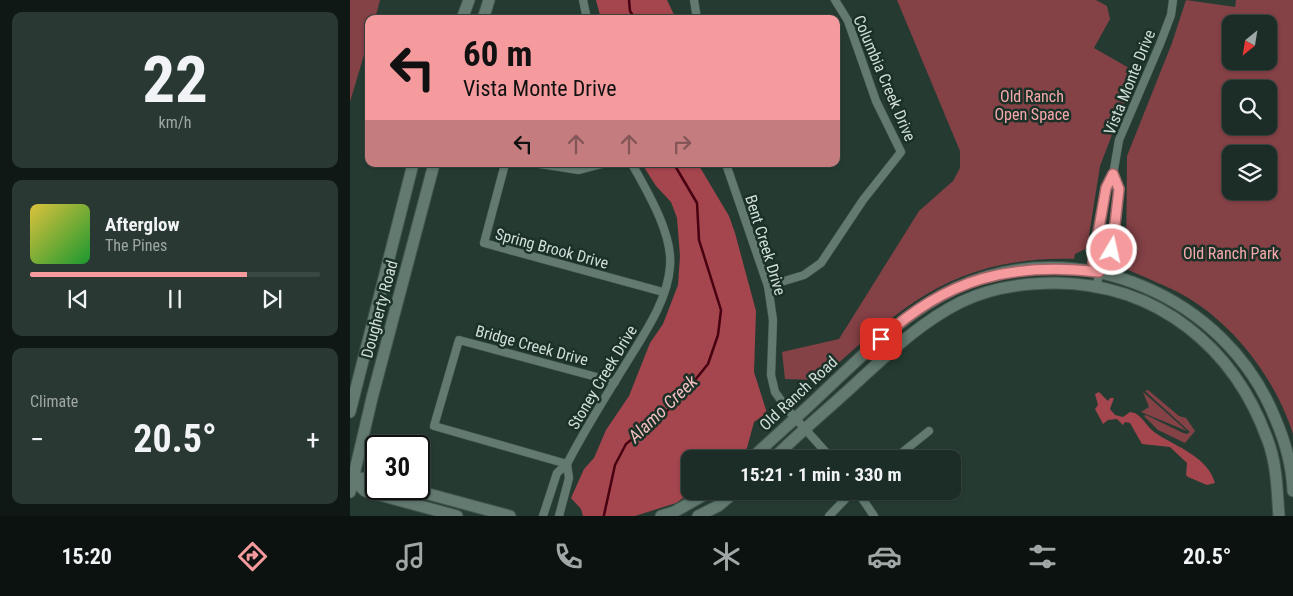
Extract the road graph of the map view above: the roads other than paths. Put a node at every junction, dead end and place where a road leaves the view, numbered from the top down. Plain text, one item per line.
1 (468, 0) edge
2 (489, 0) edge
3 (583, 0) edge
4 (694, 0) edge
5 (835, 0) edge
6 (1173, 0) edge
7 (463, 15) edge
8 (484, 15) edge
9 (586, 15) edge
10 (696, 15) edge
11 (412, 167) edge
12 (433, 167) edge
13 (505, 167) edge
14 (559, 167) edge
15 (590, 167) edge
16 (634, 167) edge
17 (727, 167) edge
18 (1113, 174) junction
19 (1099, 272) junction
20 (768, 286) junction
21 (1096, 287) junction
22 (664, 292) junction
23 (615, 382) junction
24 (350, 412) edge
25 (795, 418) junction
26 (805, 429) junction
27 (928, 431) dead end
28 (761, 450) edge
29 (783, 450) edge
30 (824, 450) edge
31 (905, 450) edge
32 (567, 464) junction
33 (365, 478) edge
34 (352, 479) edge
35 (1293, 491) edge
36 (350, 492) edge
37 (430, 494) edge
38 (695, 500) edge
39 (725, 500) edge
40 (846, 500) edge
41 (862, 500) edge
42 (457, 516) edge
43 (510, 516) edge
44 (543, 516) edge
45 (559, 516) edge
46 (661, 516) edge
47 (698, 516) edge
48 (829, 516) edge
49 (874, 516) edge
50 (1279, 516) edge

1 - 7 street
2 - 8 street
3 - 9 street
4 - 10 street
5 - 20 street, Columbia Creek Drive
6 - 18 street, Vista Monte Drive
11 - 24 street, Dougherty Road
12 - 34 street, Dougherty Road
13 - 22 street, Spring Brook Drive
14 - 15 street
16 - 22 street, Stoney Creek Drive
17 - 20 street, Bent Creek Drive
18 - 19 street, Vista Monte Drive
18 - 19 street, Vista Monte Drive
19 - 21 street, Vista Monte Drive
19 - 25 street, Old Ranch Road
19 - 35 street, Old Ranch Road
20 - 25 street, Bent Creek Drive
21 - 26 street, Old Ranch Road
21 - 50 street, Old Ranch Road
22 - 23 street, Stoney Creek Drive
23 - 32 street, Stoney Creek Drive
23 - 32 street, Bridge Creek Drive
25 - 26 street, Bent Creek Drive
25 - 28 street, Old Ranch Road
26 - 29 street, Old Ranch Road
26 - 30 street, Bent Creek Drive
27 - 31 street
32 - 44 street, Stoney Creek Drive
32 - 45 street, Stoney Creek Drive
33 - 34 street
34 - 36 street, Dougherty Road
34 - 42 street
37 - 43 street
38 - 46 street
39 - 47 street
40 - 48 street
41 - 49 street

